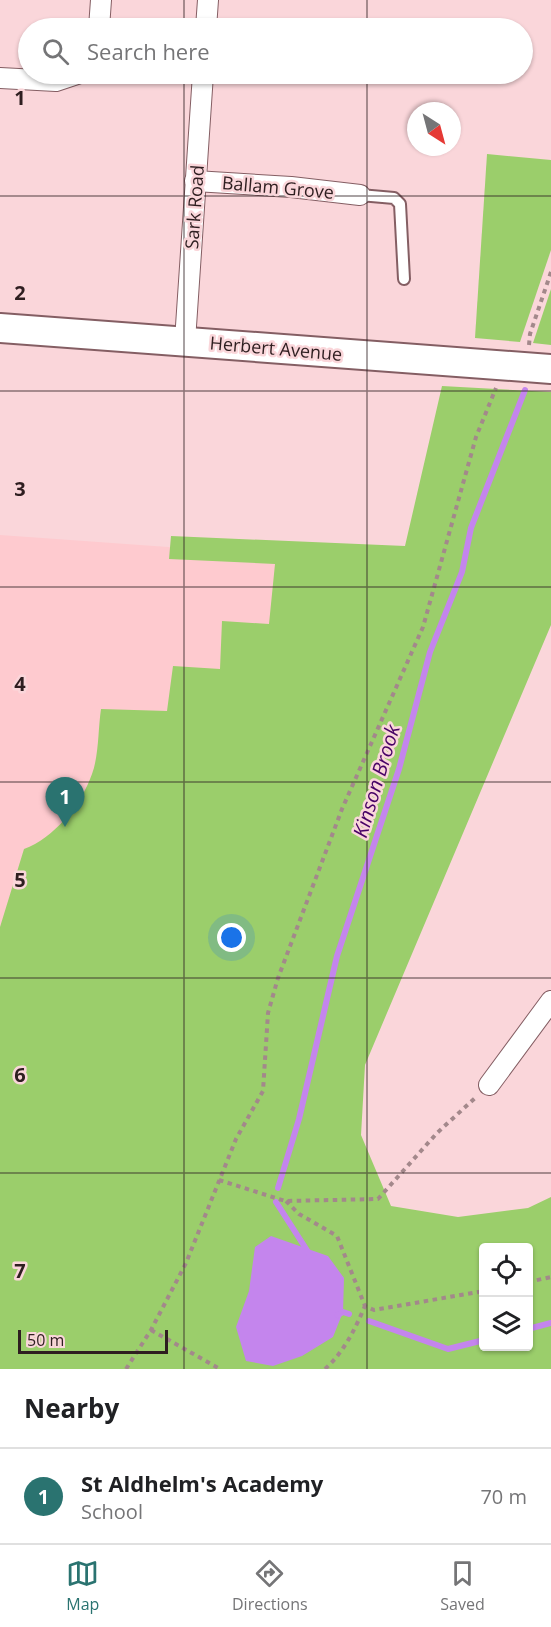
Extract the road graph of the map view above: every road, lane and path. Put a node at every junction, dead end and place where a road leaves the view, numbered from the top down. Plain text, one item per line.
1 (101, 0) edge
2 (208, 0) edge
3 (100, 18) edge
4 (207, 18) edge
5 (0, 78) edge
6 (18, 79) edge
7 (202, 84) edge
8 (195, 181) junction
9 (360, 195) joint
10 (551, 272) edge
11 (404, 279) dead end
12 (0, 328) edge
13 (185, 340) junction
14 (539, 368) edge
15 (497, 385) dead end
16 (551, 1001) edge
17 (489, 1085) joint
18 (219, 1180) junction
19 (285, 1201) junction
20 (551, 1277) edge
21 (533, 1281) edge
22 (479, 1292) edge
23 (365, 1306) junction
24 (151, 1330) junction
25 (126, 1369) edge
26 (220, 1369) edge
27 (325, 1369) edge

1 - 3 street
2 - 4 street
5 - 6 street
7 - 8 street, Sark Road
8 - 9 street, Ballam Grove
8 - 13 street, Sark Road
9 - 11 lane
10 - 14 path
12 - 13 street, Herbert Avenue
13 - 14 street, Herbert Avenue
15 - 18 path
16 - 17 street
17 - 19 path
18 - 19 path
18 - 24 path
19 - 23 path
20 - 21 path
22 - 23 path
23 - 27 path
24 - 25 path
24 - 26 path

